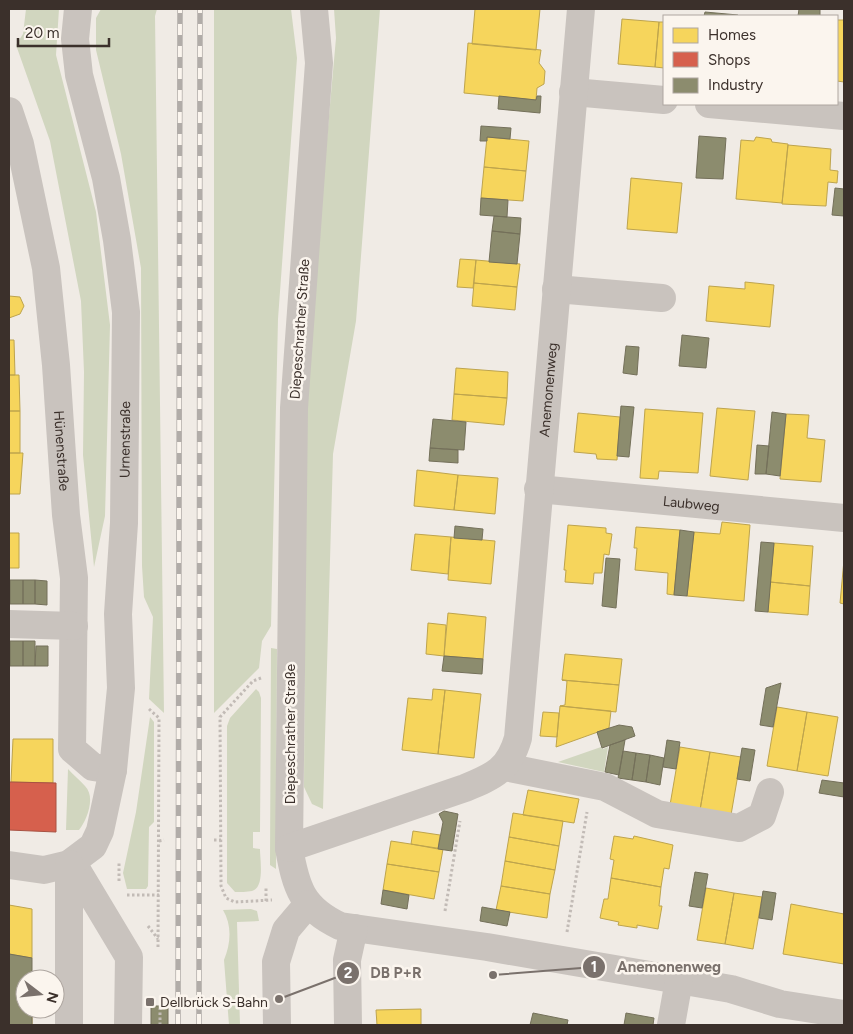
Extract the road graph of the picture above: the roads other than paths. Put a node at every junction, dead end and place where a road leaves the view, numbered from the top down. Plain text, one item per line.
1 (78, 9) edge
2 (314, 9) edge
3 (581, 9) edge
4 (573, 92) junction
5 (663, 100) edge
6 (720, 105) edge
7 (9, 111) edge
8 (844, 116) edge
9 (556, 289) junction
10 (662, 298) dead end
11 (538, 489) junction
12 (844, 518) edge
13 (9, 624) edge
14 (74, 626) junction
15 (504, 767) junction
16 (113, 770) junction
17 (770, 792) dead end
18 (289, 848) junction
19 (70, 863) junction
20 (9, 865) edge
21 (305, 899) junction
22 (354, 928) junction
23 (679, 980) junction
24 (844, 1014) edge
25 (68, 1025) edge
26 (128, 1025) edge
27 (277, 1025) edge
28 (348, 1025) edge
29 (671, 1025) edge

1 - 16 street, Urnenstraße
2 - 18 street, Diepeschrather Straße
3 - 4 street, Anemonenweg
4 - 5 street
4 - 9 street, Anemonenweg
6 - 8 street
7 - 14 street, Hünenstraße
9 - 10 street
9 - 11 street, Anemonenweg
11 - 12 street, Laubweg
11 - 15 street, Anemonenweg
13 - 14 street
14 - 16 street, Hünenstraße
15 - 17 street
15 - 18 street, Anemonenweg
16 - 19 street, Urnenstraße
18 - 21 street, Diepeschrather Straße
19 - 20 street
19 - 25 street
19 - 26 street
21 - 22 street, Diepeschrather Straße
21 - 27 street
22 - 23 street, Diepeschrather Straße
22 - 28 street
23 - 24 street, Diepeschrather Straße
23 - 29 street

